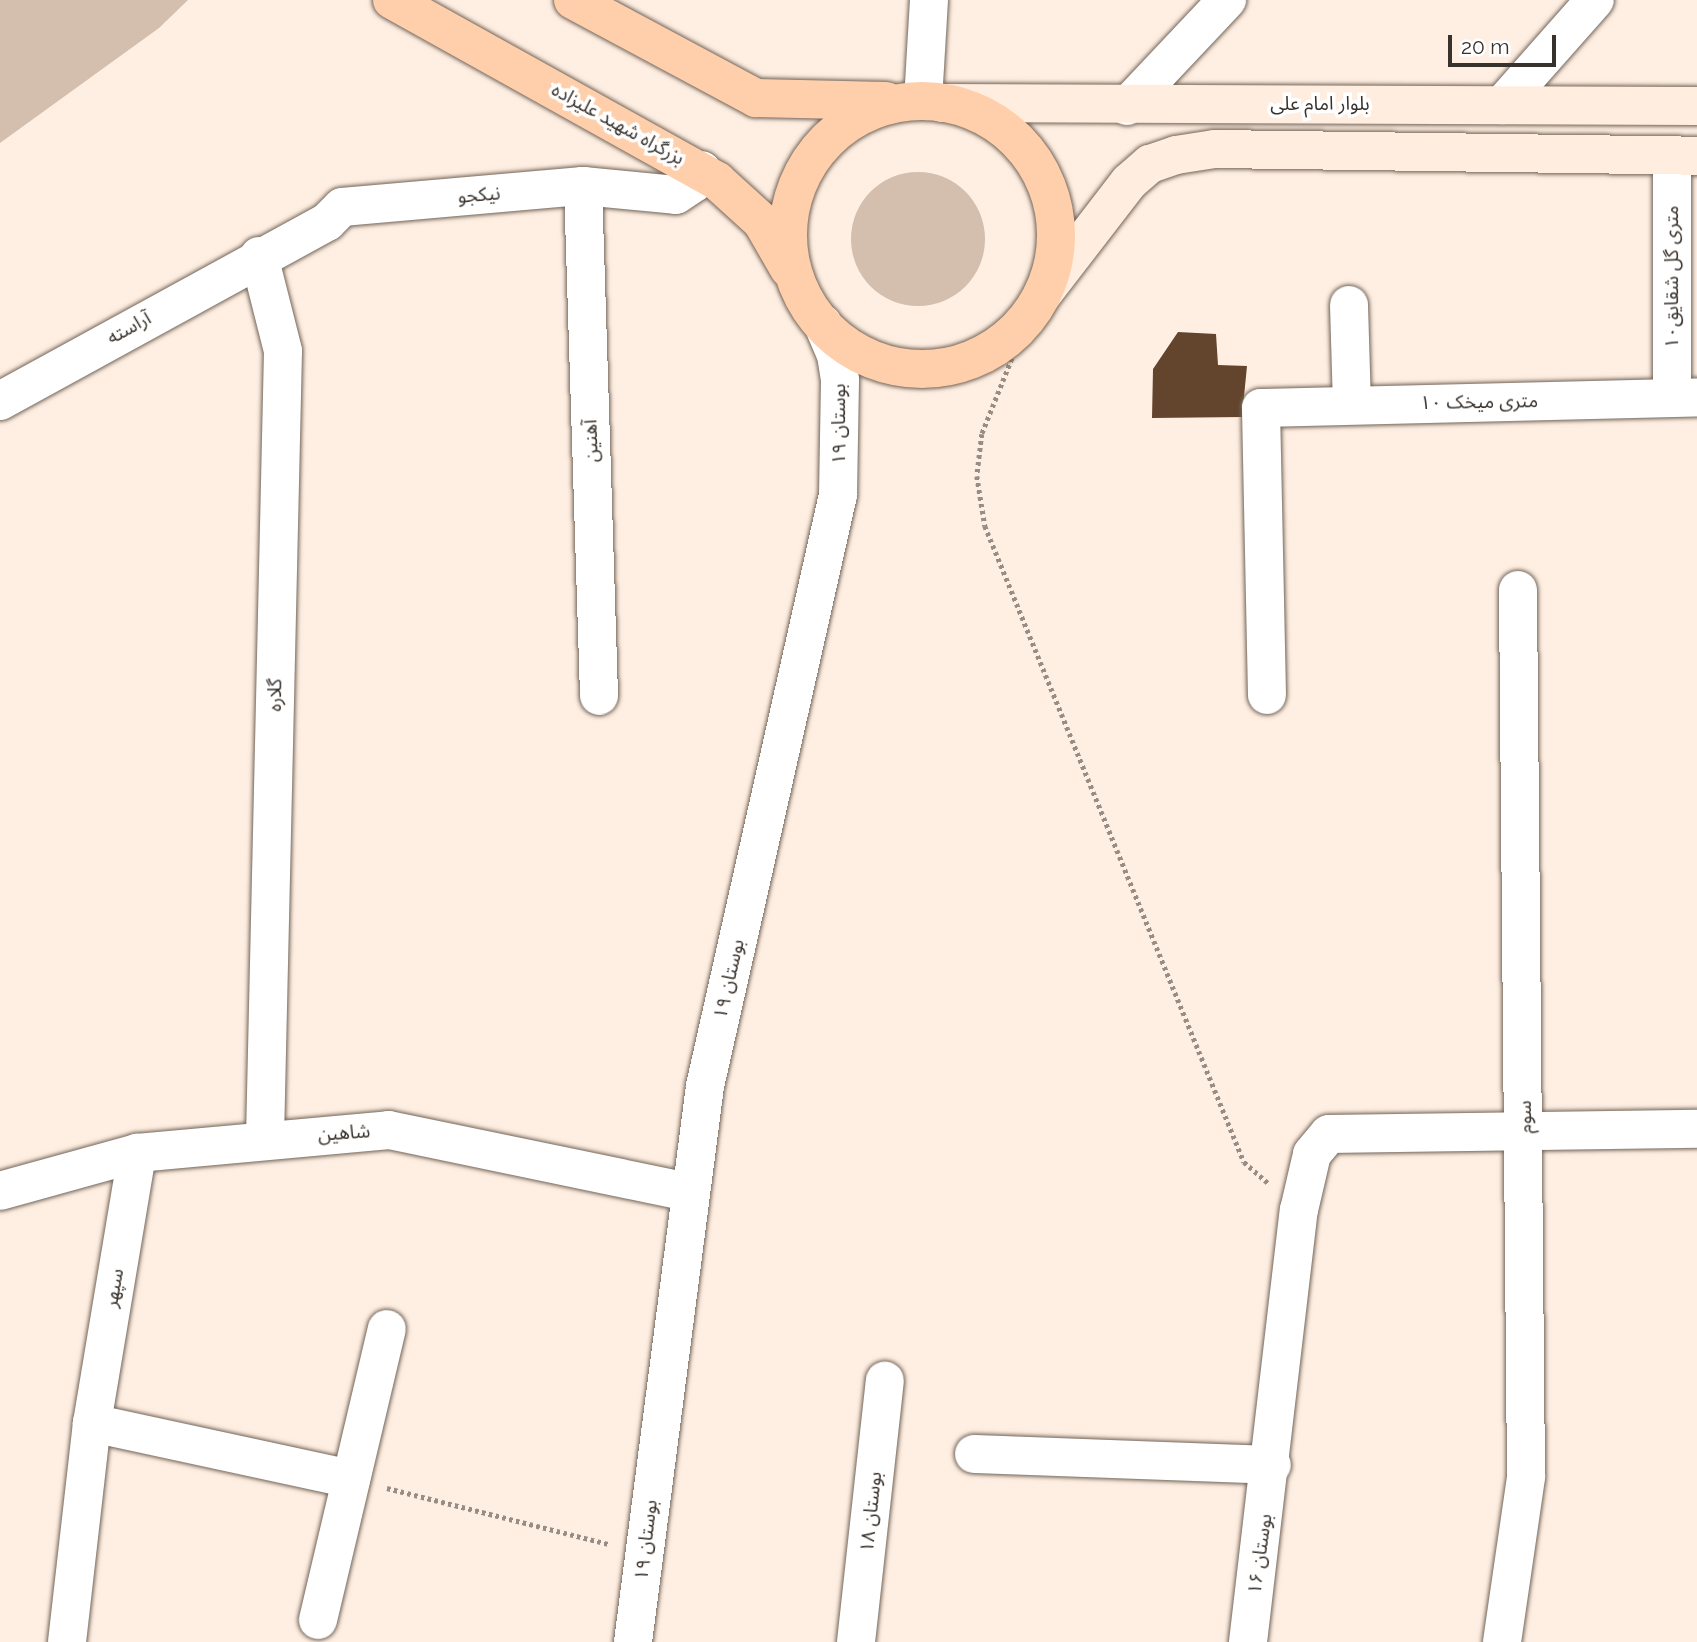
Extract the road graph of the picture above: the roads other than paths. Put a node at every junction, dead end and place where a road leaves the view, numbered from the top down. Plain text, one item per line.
1 (392, 0) edge
2 (573, 0) edge
3 (929, 0) edge
4 (1227, 0) edge
5 (1595, 0) edge
6 (618, 11) edge
7 (927, 102) junction
8 (1502, 105) junction
9 (1127, 106) junction
10 (1697, 106) edge
11 (1684, 156) edge
12 (702, 170) junction
13 (583, 186) junction
14 (259, 256) junction
15 (1349, 305) dead end
16 (1035, 307) junction
17 (812, 309) junction
18 (1685, 398) edge
19 (0, 401) edge
20 (1352, 405) junction
21 (1518, 590) dead end
22 (1267, 695) dead end
23 (598, 696) dead end
24 (1697, 1129) edge
25 (1525, 1131) junction
26 (265, 1138) junction
27 (137, 1153) junction
28 (0, 1191) edge
29 (689, 1192) junction
30 (387, 1329) dead end
31 (885, 1381) dead end
32 (92, 1423) junction
33 (974, 1454) dead end
34 (1272, 1465) junction
35 (351, 1479) junction
36 (317, 1620) dead end
37 (67, 1642) edge
38 (633, 1642) edge
39 (856, 1642) edge
40 (1248, 1642) edge
41 (1502, 1642) edge

1 - 12 highway, بزرگراه شهید علیزاده
2 - 6 highway
3 - 7 street
4 - 9 street
5 - 8 street
6 - 7 highway
7 - 9 main road, بلوار امام علی
7 - 16 highway
7 - 17 highway
8 - 9 main road, بلوار امام علی
8 - 10 main road, بلوار امام علی
11 - 16 main road
11 - 18 street, ۱۰متری گل شقایق
12 - 13 street, نیکجو
12 - 17 highway, بزرگراه شهید علیزاده
13 - 14 street, نیکجو
13 - 23 street, آهنین
14 - 19 street, آراسته
14 - 26 street, گلاره
15 - 20 street
16 - 17 highway
17 - 29 street, بوستان ۱۹
18 - 20 street, ۱۰ متری میخک
20 - 22 street, ۱۰ متری میخک
21 - 25 street, سوم
24 - 25 street, بوستان ۱۶
25 - 34 street, بوستان ۱۶
25 - 41 street, سوم
26 - 27 street, شاهین
26 - 29 street, شاهین
27 - 28 street, شاهین
27 - 32 street, سپهر
29 - 38 street, بوستان ۱۹
30 - 35 street
31 - 39 street, بوستان ۱۸
32 - 35 street
32 - 37 street, سپهر
33 - 34 street
34 - 40 street, بوستان ۱۶
35 - 36 street

